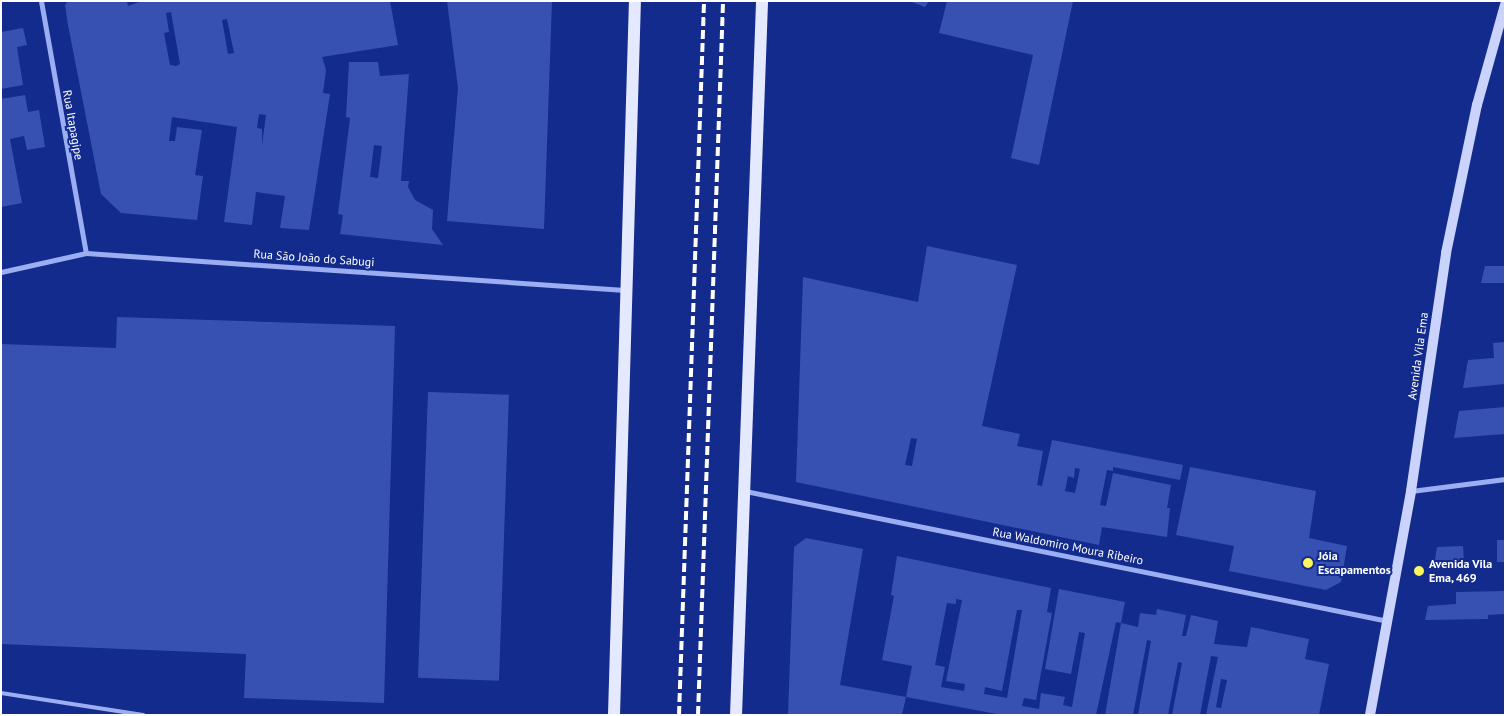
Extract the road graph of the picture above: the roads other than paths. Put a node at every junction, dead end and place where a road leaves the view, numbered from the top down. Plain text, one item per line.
1 (41, 1) edge
2 (635, 1) edge
3 (762, 1) edge
4 (1505, 5) edge
5 (86, 253) junction
6 (1, 272) edge
7 (628, 290) junction
8 (1505, 479) edge
9 (744, 491) junction
10 (1411, 492) junction
11 (1388, 621) junction
12 (1, 693) edge
13 (143, 715) edge
14 (614, 715) edge
15 (736, 715) edge
16 (1370, 715) edge

1 - 5 street, Rua Itapagipe
2 - 7 main road
3 - 9 main road
4 - 10 main road, Avenida Vila Ema
5 - 6 street, Rua São João do Sabugi
5 - 7 street, Rua São João do Sabugi
7 - 14 main road
8 - 10 street
9 - 11 street, Rua Waldomiro Moura Ribeiro
9 - 15 main road
10 - 11 main road, Avenida Vila Ema
11 - 16 main road, Avenida Vila Ema
12 - 13 lane

